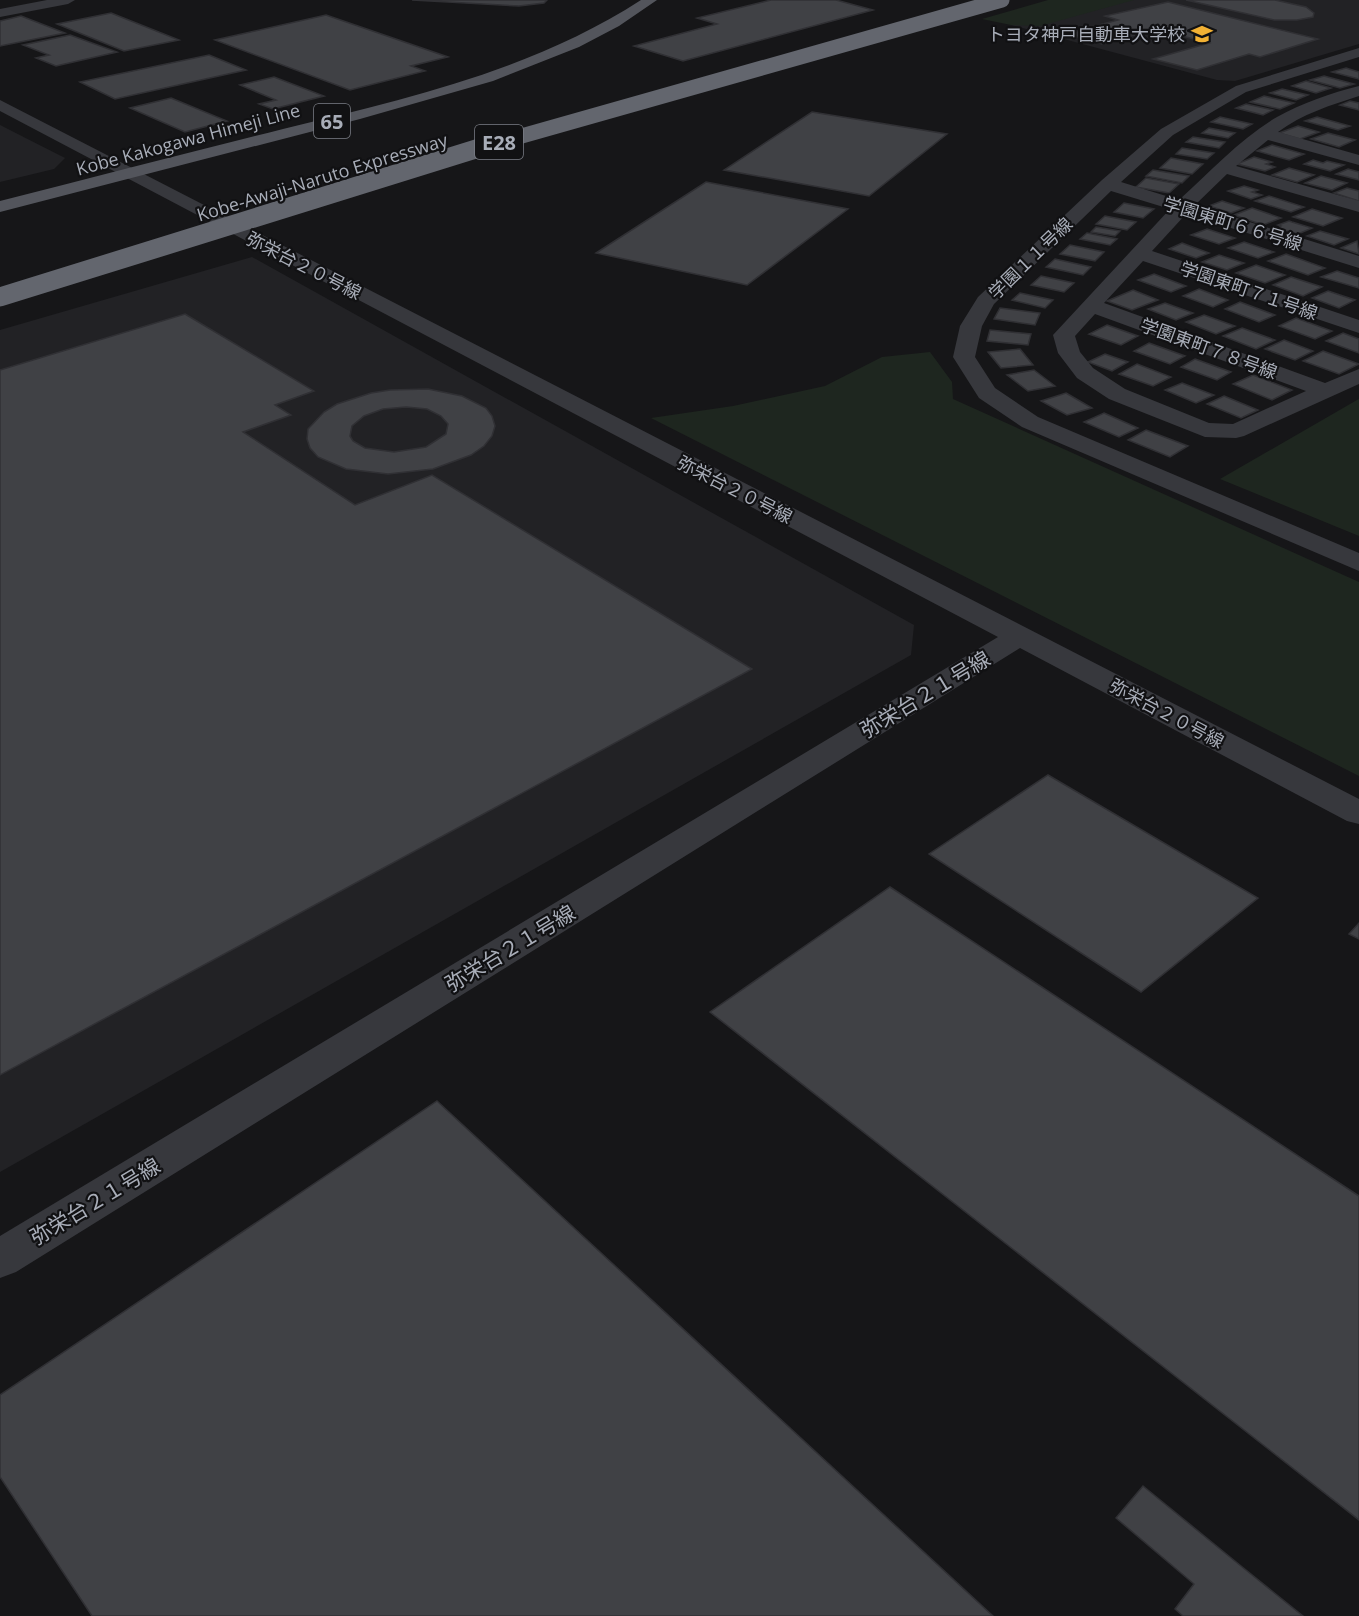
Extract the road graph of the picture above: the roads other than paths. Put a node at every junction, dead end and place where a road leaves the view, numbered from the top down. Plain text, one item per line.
1 (68, 0) edge
2 (627, 0) edge
3 (650, 0) edge
4 (953, 0) edge
5 (1002, 0) edge
6 (0, 13) edge
7 (1359, 52) edge
8 (1359, 91) edge
9 (0, 105) edge
10 (1315, 105) junction
11 (1348, 113) dead end
12 (1266, 134) junction
13 (409, 152) dead end
14 (1359, 160) edge
15 (1224, 168) junction
16 (121, 170) junction
17 (1108, 184) junction
18 (0, 193) edge
19 (226, 206) dead end
20 (0, 207) edge
21 (1182, 207) junction
22 (1359, 207) edge
23 (180, 220) dead end
24 (1140, 253) junction
25 (1359, 262) edge
26 (0, 297) edge
27 (1092, 306) junction
28 (1359, 327) edge
29 (1359, 376) edge
30 (1327, 391) junction
31 (1359, 563) edge
32 (1020, 636) junction
33 (1359, 813) edge
34 (0, 1259) edge

1 - 6 street
2 - 16 main road, Kobe Kakogawa Himeji Line / 65
3 - 16 main road, Kobe Kakogawa Himeji Line / 65
4 - 13 highway, Kobe-Awaji-Naruto Expressway / E28
5 - 26 highway, Kobe-Awaji-Naruto Expressway / E28, bridge
7 - 17 street, 学園１１号線
8 - 10 street
9 - 16 street, 弥栄台２０号線
10 - 11 street
10 - 12 street
12 - 14 street
12 - 15 street
15 - 21 street
15 - 22 street
16 - 18 main road, Kobe Kakogawa Himeji Line / 65
16 - 20 main road, Kobe Kakogawa Himeji Line / 65
16 - 32 street, 弥栄台２０号線
17 - 21 street, 学園東町６６号線
17 - 31 street, 学園１１号線
19 - 23 highway, Kobe-Awaji-Naruto Expressway
21 - 24 street
21 - 25 street, 学園東町６６号線
24 - 27 street
24 - 28 street, 学園東町７１号線
27 - 30 street, 学園東町７８号線
27 - 30 street
29 - 30 street
32 - 33 street, 弥栄台２０号線
32 - 34 street, 弥栄台２１号線

